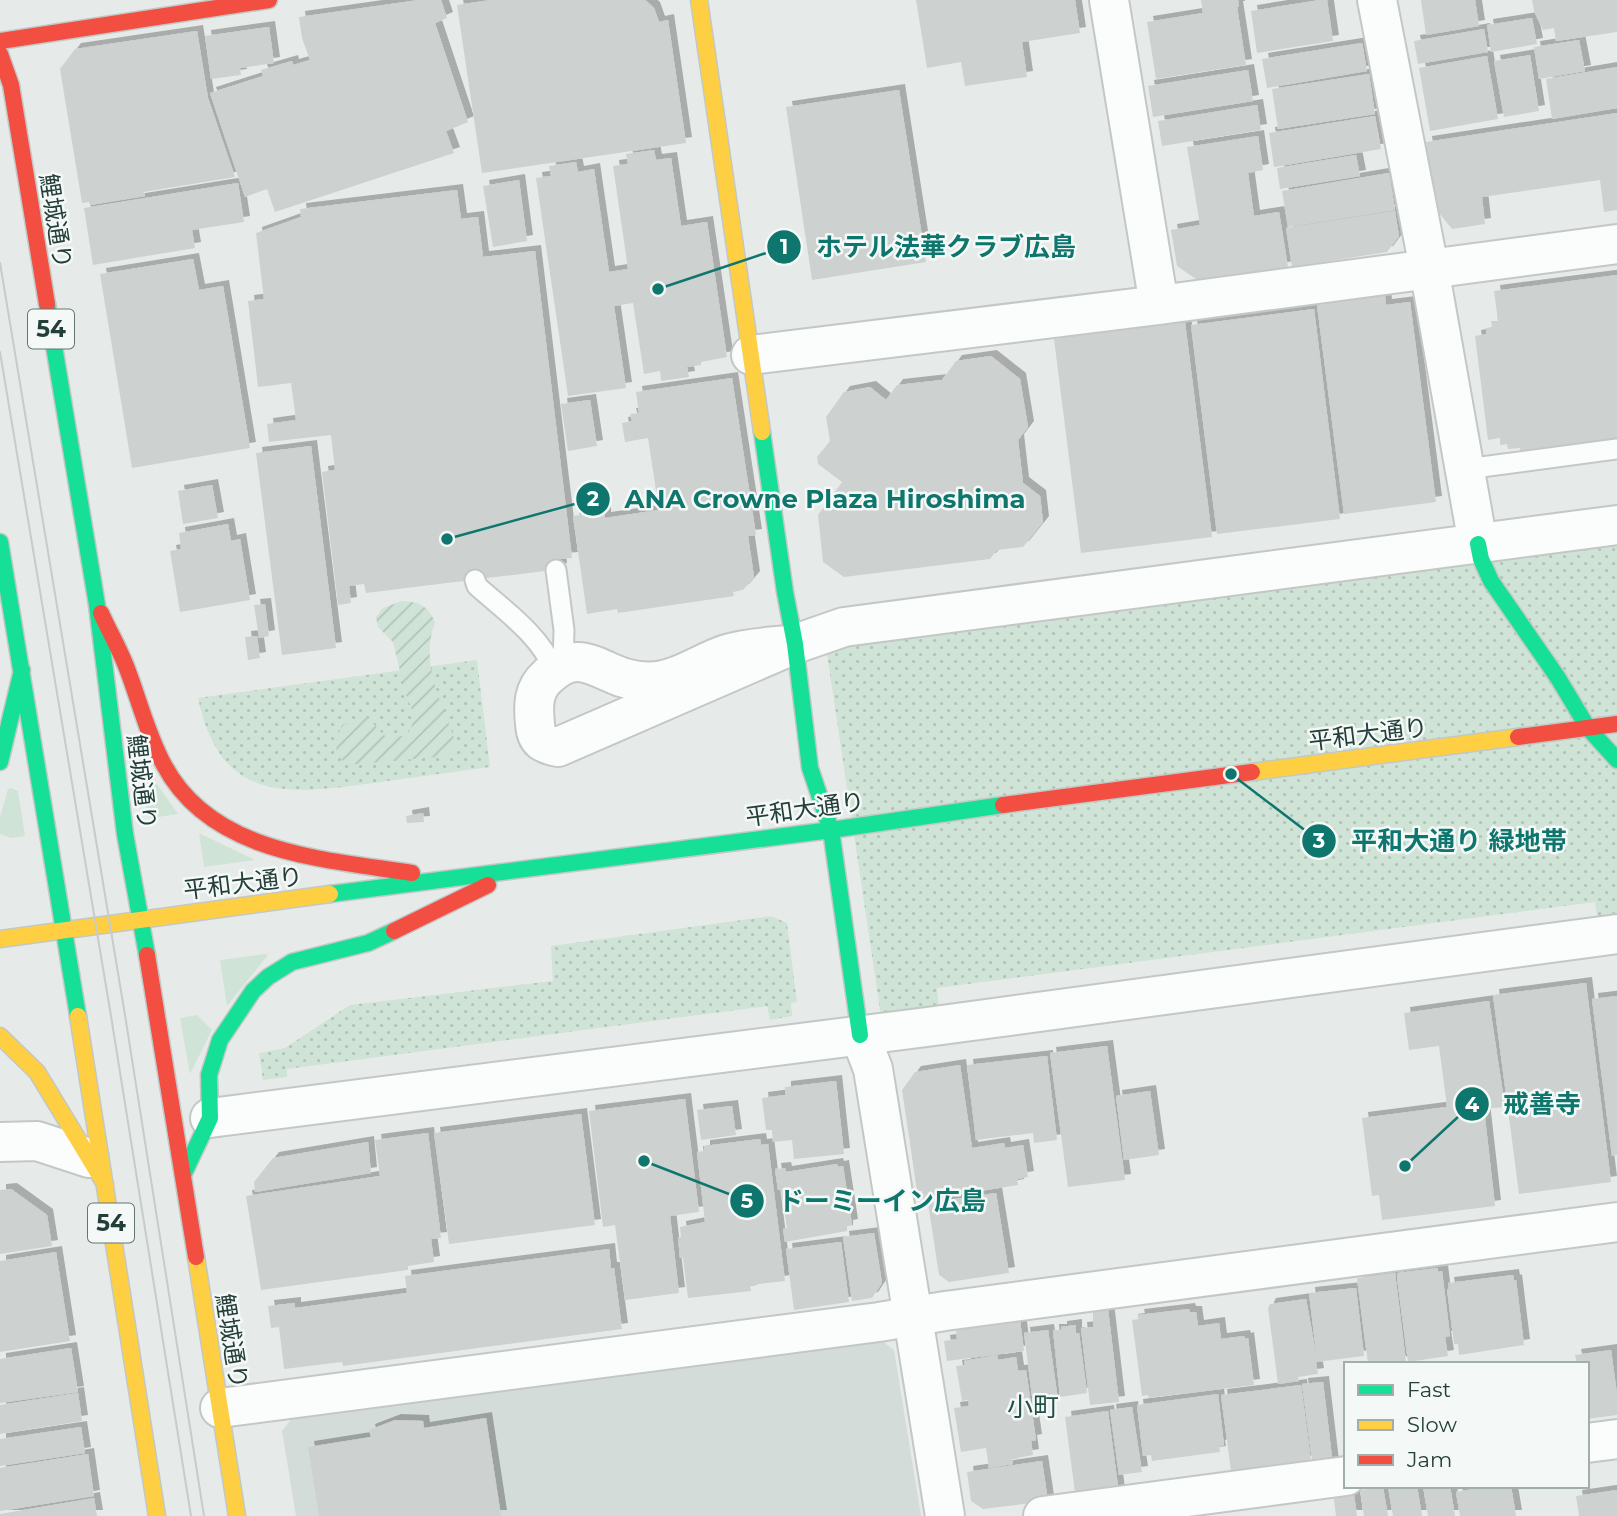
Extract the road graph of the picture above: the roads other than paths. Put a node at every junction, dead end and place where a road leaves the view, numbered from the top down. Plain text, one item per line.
1 (269, 0) edge
2 (699, 0) edge
3 (1109, 0) edge
4 (1377, 0) edge
5 (0, 41) edge
6 (0, 54) edge
7 (1617, 244) edge
8 (1429, 268) junction
9 (1159, 305) junction
10 (751, 355) junction
11 (1617, 449) edge
12 (1466, 469) junction
13 (1617, 525) edge
14 (0, 542) edge
15 (1478, 544) junction
16 (556, 570) dead end
17 (475, 580) dead end
18 (97, 605) junction
19 (795, 644) junction
20 (559, 668) junction
21 (22, 670) junction
22 (1617, 724) edge
23 (1588, 728) junction
24 (3, 740) edge
25 (1617, 760) edge
26 (831, 830) junction
27 (518, 870) junction
28 (449, 879) junction
29 (139, 919) junction
30 (64, 931) junction
31 (1617, 934) edge
32 (0, 939) edge
33 (860, 1035) junction
34 (0, 1036) edge
35 (210, 1118) junction
36 (0, 1142) edge
37 (97, 1171) junction
38 (183, 1175) junction
39 (1617, 1222) edge
40 (914, 1316) junction
41 (220, 1408) junction
42 (1617, 1439) edge
43 (1589, 1443) edge
44 (1344, 1476) edge
45 (157, 1516) edge
46 (237, 1516) edge
47 (945, 1516) edge
48 (1043, 1516) edge

1 - 5 main road
2 - 10 main road
3 - 9 street
4 - 8 street
6 - 18 main road, 鯉城通り / 54
7 - 8 street
8 - 9 street
8 - 12 street
9 - 10 street
10 - 19 main road
11 - 12 lane
12 - 15 street
13 - 15 street
14 - 21 main road, 54
15 - 19 street
15 - 23 main road
16 - 20 lane
17 - 20 lane
18 - 28 main road
18 - 29 main road, 鯉城通り / 54
19 - 20 street
19 - 20 street
19 - 26 main road
21 - 24 main road
21 - 30 main road, 54
22 - 23 main road, 平和大通り
23 - 25 main road
23 - 26 main road, 平和大通り
26 - 27 main road, 平和大通り
26 - 33 main road
27 - 28 main road, 平和大通り
27 - 35 main road
28 - 29 main road, 平和大通り
29 - 30 main road, 平和大通り
29 - 38 main road, 鯉城通り / 54
30 - 32 main road, 平和大通り
30 - 37 main road, 54
31 - 33 street
33 - 35 street
33 - 40 street
34 - 37 main road
35 - 38 main road
36 - 37 street
37 - 45 main road, 54
38 - 41 main road, 鯉城通り / 54
39 - 40 street
40 - 41 street
40 - 47 street
41 - 46 main road, 鯉城通り / 54
42 - 43 street
44 - 48 street

